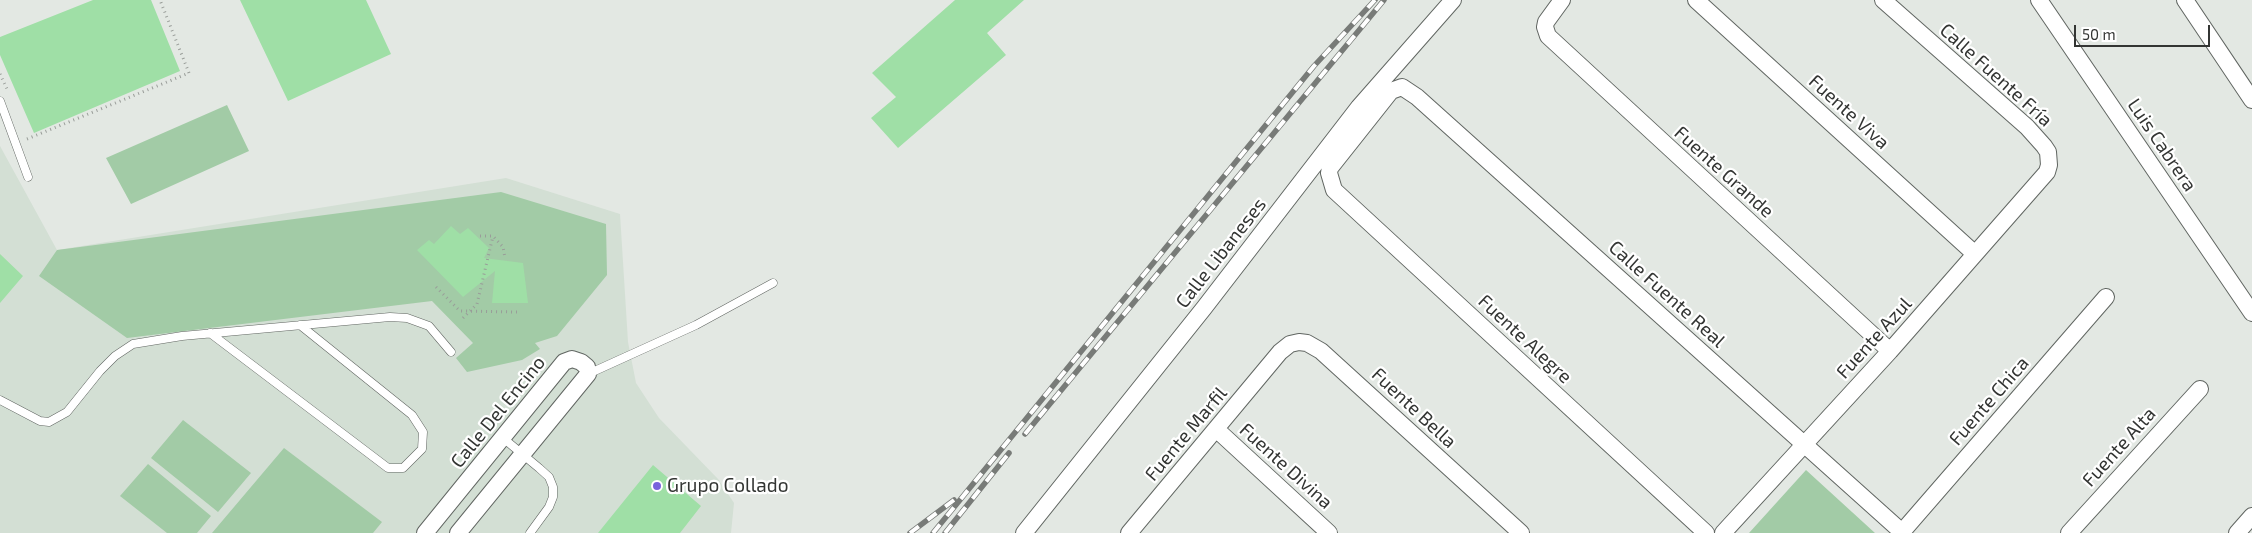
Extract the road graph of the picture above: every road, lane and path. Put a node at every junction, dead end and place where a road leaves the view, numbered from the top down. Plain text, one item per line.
1 (160, 0) edge
2 (1453, 0) edge
3 (1562, 0) edge
4 (1696, 0) edge
5 (1883, 0) edge
6 (2039, 0) edge
7 (2185, 0) edge
8 (0, 74) edge
9 (10, 98) dead end
10 (2252, 100) edge
11 (0, 101) edge
12 (24, 131) dead end
13 (2049, 165) joint
14 (1330, 168) joint
15 (28, 177) dead end
16 (480, 236) dead end
17 (493, 236) junction
18 (1975, 254) junction
19 (505, 258) dead end
20 (773, 284) dead end
21 (436, 287) dead end
22 (2106, 297) dead end
23 (470, 310) junction
24 (517, 312) dead end
25 (2252, 314) edge
26 (463, 318) dead end
27 (300, 325) junction
28 (210, 333) junction
29 (1890, 350) junction
30 (451, 352) dead end
31 (1273, 360) joint
32 (588, 374) junction
33 (2200, 389) dead end
34 (0, 400) edge
35 (1216, 430) junction
36 (503, 438) junction
37 (1804, 446) junction
38 (523, 454) junction
39 (2252, 516) edge
40 (1135, 531) edge
41 (1903, 532) edge
42 (425, 533) edge
43 (458, 533) edge
44 (530, 533) edge
45 (1024, 533) edge
46 (1329, 533) edge
47 (1521, 533) edge
48 (1706, 533) edge
49 (1723, 533) edge
50 (2069, 533) edge
51 (2237, 533) edge

1 - 12 path
2 - 45 street, Calle Libaneses
3 - 29 street, Fuente Grande
4 - 18 street, Fuente Viva
5 - 13 street, Calle Fuente Fría
6 - 25 street, Luis Cabrera
7 - 10 street
8 - 9 path
11 - 15 lane
13 - 18 street, Fuente Azul
14 - 37 street, Calle Fuente Real
14 - 48 street, Fuente Alegre
16 - 17 path
17 - 19 path
17 - 23 path
18 - 29 street, Fuente Azul
20 - 32 lane
21 - 23 path
22 - 41 street, Fuente Chica
23 - 24 path
23 - 26 path
27 - 28 lane
27 - 28 lane
27 - 30 lane
28 - 34 lane
29 - 37 street, Fuente Azul
31 - 35 street, Fuente Marfil
31 - 47 street, Fuente Bella
32 - 36 street, Calle Del Encino
32 - 38 street
33 - 50 street, Fuente Alta
35 - 40 street, Fuente Marfil
35 - 46 street, Fuente Divina
36 - 38 lane
36 - 42 street, Calle Del Encino
37 - 41 street, Calle Fuente Real
37 - 49 street, Fuente Azul
38 - 43 street
38 - 44 lane
39 - 51 street

